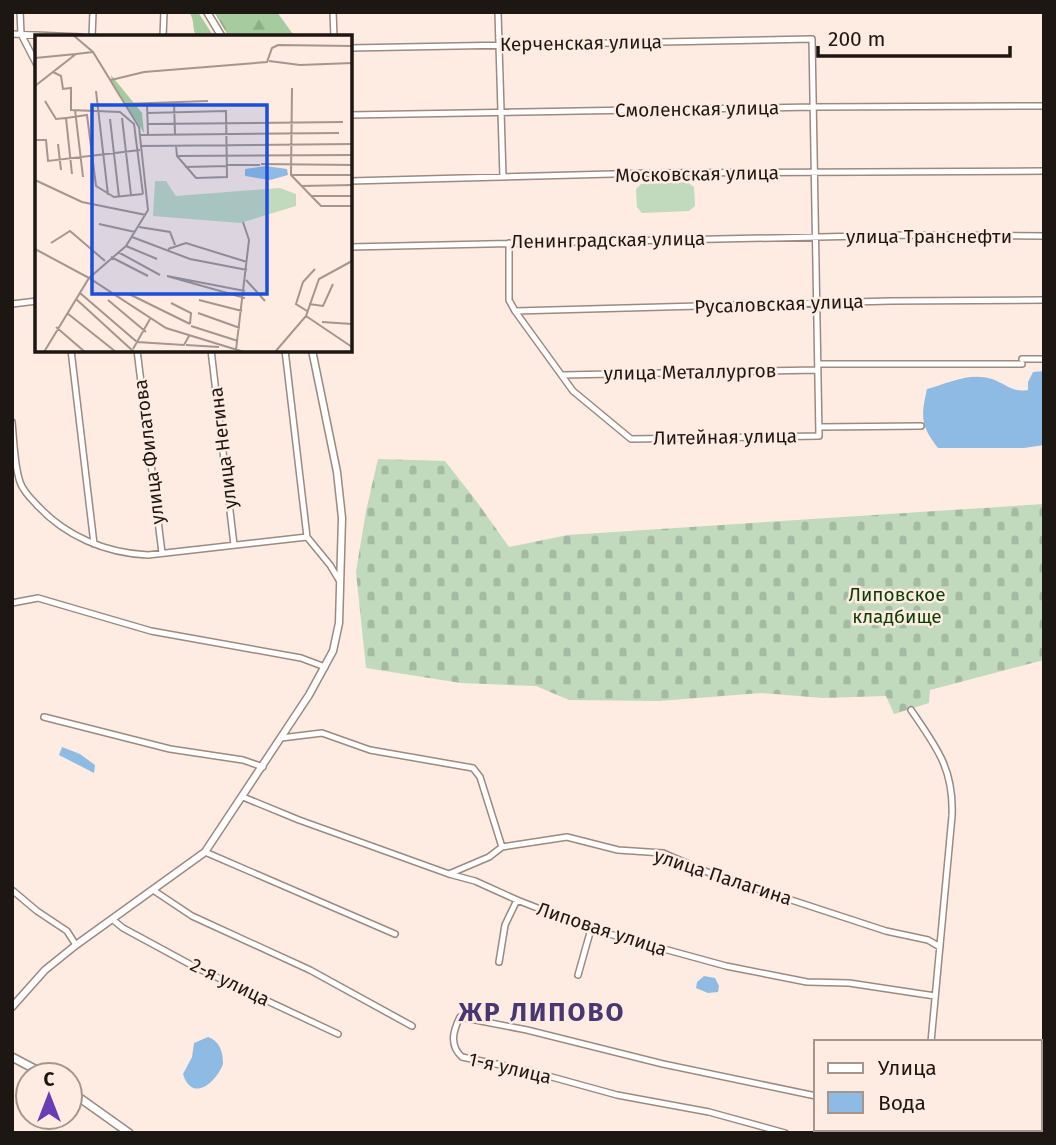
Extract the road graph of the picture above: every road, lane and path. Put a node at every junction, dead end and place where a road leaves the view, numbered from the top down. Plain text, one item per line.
1 (20, 12) edge
2 (93, 12) edge
3 (164, 12) edge
4 (208, 12) edge
5 (333, 12) edge
6 (498, 12) edge
7 (12, 34) edge
8 (21, 34) junction
9 (41, 35) edge
10 (92, 35) edge
11 (163, 35) edge
12 (221, 35) edge
13 (334, 35) edge
14 (498, 45) junction
15 (352, 48) edge
16 (35, 61) edge
17 (1044, 106) edge
18 (813, 107) junction
19 (500, 112) junction
20 (352, 115) edge
21 (1044, 171) edge
22 (814, 173) junction
23 (503, 177) junction
24 (352, 181) edge
25 (814, 236) junction
26 (1044, 236) edge
27 (509, 243) junction
28 (352, 247) edge
29 (1044, 300) edge
30 (35, 301) edge
31 (817, 303) junction
32 (12, 304) edge
33 (515, 311) junction
34 (71, 352) edge
35 (137, 352) edge
36 (211, 352) edge
37 (285, 352) edge
38 (312, 352) edge
39 (1044, 359) edge
40 (818, 367) junction
41 (563, 375) junction
42 (12, 422) edge
43 (921, 426) dead end
44 (819, 427) junction
45 (307, 537) junction
46 (94, 544) junction
47 (234, 545) junction
48 (162, 554) junction
49 (341, 564) junction
50 (330, 565) junction
51 (341, 582) junction
52 (12, 603) edge
53 (325, 667) junction
54 (911, 710) dead end
55 (44, 717) dead end
56 (281, 738) junction
57 (263, 767) junction
58 (243, 797) junction
59 (502, 847) junction
60 (205, 852) junction
61 (449, 874) junction
62 (12, 890) edge
63 (153, 890) junction
64 (517, 900) junction
65 (112, 919) junction
66 (591, 929) junction
67 (395, 934) dead end
68 (76, 944) junction
69 (940, 947) junction
70 (499, 962) dead end
71 (578, 975) dead end
72 (935, 996) junction
73 (12, 1007) edge
74 (412, 1026) dead end
75 (338, 1034) dead end
76 (931, 1040) edge
77 (814, 1096) edge
78 (84, 1101) edge
79 (129, 1133) edge
80 (785, 1133) edge

1 - 8 street
2 - 10 street
3 - 11 street
4 - 12 street
5 - 13 street
6 - 14 street
7 - 8 street
8 - 9 street
8 - 16 street
14 - 15 street, Керченская улица
14 - 18 street, Керченская улица
14 - 19 street
17 - 18 street, Смоленская улица
18 - 19 street, Смоленская улица
18 - 22 street
19 - 20 street, Смоленская улица
19 - 23 street
21 - 22 street, Московская улица
22 - 23 street, Московская улица
22 - 25 street
23 - 24 street, Московская улица
25 - 26 street, улица Транснефти
25 - 27 street, Ленинградская улица
25 - 31 street
27 - 28 street, Ленинградская улица
27 - 33 street
29 - 31 street, Русаловская улица
30 - 32 street
31 - 33 street, Русаловская улица
31 - 40 street
33 - 41 street
34 - 46 street
35 - 48 street, улица Филатова
36 - 47 street, улица Негина
37 - 45 street
38 - 49 street
39 - 40 street, улица Металлургов
40 - 41 street, улица Металлургов
40 - 44 street
41 - 44 street, Литейная улица
42 - 46 street
43 - 44 street, Литейная улица
45 - 47 street
45 - 50 street
46 - 48 street
47 - 48 street
49 - 50 street
49 - 51 street
50 - 51 street
51 - 53 street
52 - 53 street
53 - 56 street
54 - 69 street
55 - 57 street
56 - 57 street
56 - 59 street
57 - 58 street
58 - 60 street
58 - 61 street, Липовая улица
59 - 61 street, улица Палагина
59 - 69 street, улица Палагина
60 - 63 street
60 - 67 street
61 - 64 street, Липовая улица
62 - 68 street
63 - 65 street
63 - 74 street
64 - 66 street, Липовая улица
64 - 70 street
65 - 68 street
65 - 75 street, 2-я улица
66 - 71 street
66 - 72 street, Липовая улица
68 - 73 street
69 - 72 street
72 - 76 street
77 - 80 street, 1-я улица
78 - 79 main road

